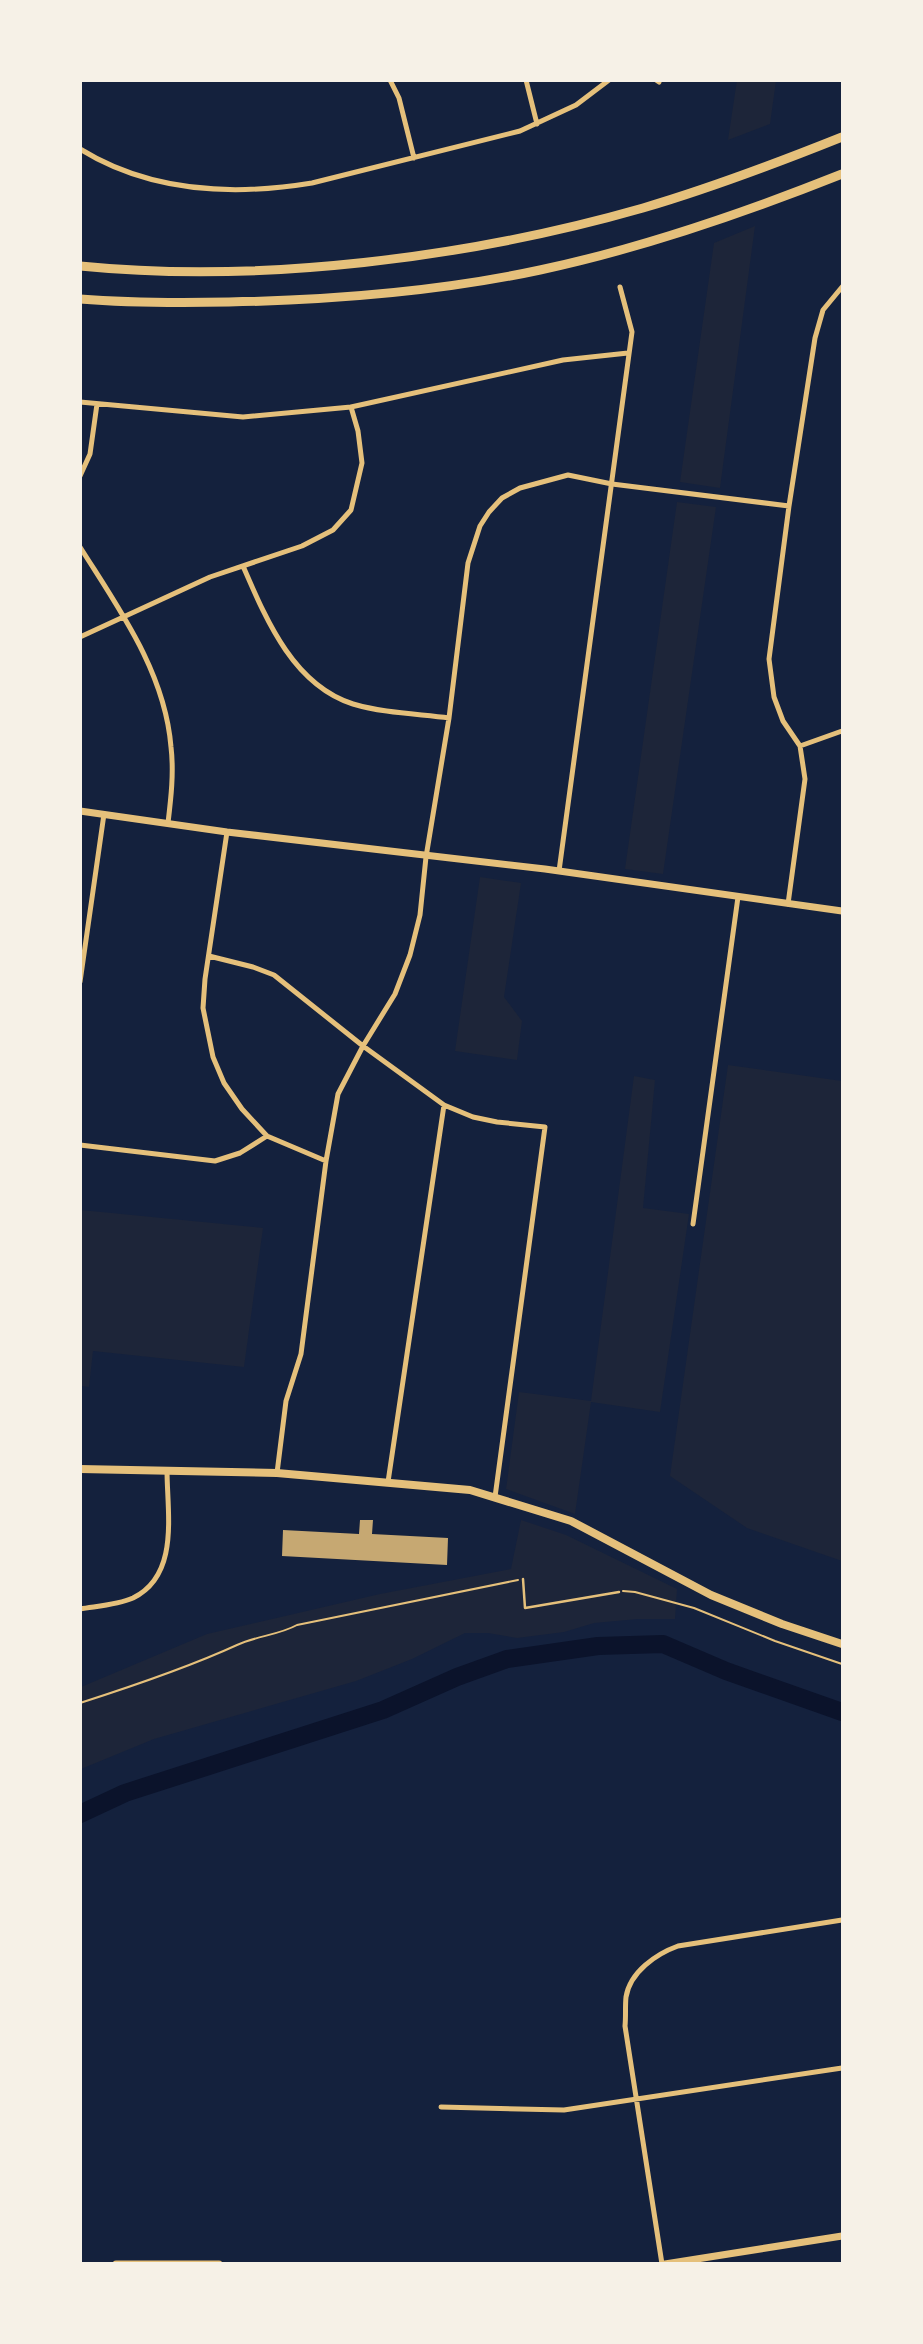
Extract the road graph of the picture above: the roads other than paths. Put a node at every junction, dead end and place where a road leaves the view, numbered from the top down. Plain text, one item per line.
1 (390, 80) edge
2 (526, 80) edge
3 (609, 80) edge
4 (537, 124) junction
5 (842, 136) edge
6 (80, 149) edge
7 (414, 158) junction
8 (842, 174) edge
9 (80, 266) edge
10 (620, 287) dead end
11 (842, 287) edge
12 (80, 299) edge
13 (628, 353) junction
14 (80, 402) edge
15 (97, 404) junction
16 (351, 407) junction
17 (80, 475) edge
18 (612, 484) junction
19 (789, 506) junction
20 (80, 547) edge
21 (243, 566) junction
22 (124, 617) junction
23 (80, 637) edge
24 (449, 718) junction
25 (842, 732) edge
26 (800, 746) junction
27 (80, 811) edge
28 (104, 814) junction
29 (168, 823) junction
30 (227, 832) junction
31 (426, 857) junction
32 (559, 871) junction
33 (738, 897) junction
34 (788, 904) junction
35 (842, 911) edge
36 (209, 956) junction
37 (80, 982) edge
38 (363, 1046) junction
39 (444, 1105) junction
40 (267, 1136) junction
41 (80, 1145) edge
42 (326, 1161) junction
43 (693, 1224) dead end
44 (80, 1469) edge
45 (167, 1470) junction
46 (277, 1473) junction
47 (387, 1482) junction
48 (495, 1497) junction
49 (523, 1580) road end
50 (619, 1592) road end
51 (80, 1609) edge
52 (842, 1644) edge
53 (842, 1920) edge
54 (842, 2068) edge
55 (636, 2101) junction
56 (441, 2107) dead end
57 (842, 2236) edge
58 (116, 2263) edge
59 (219, 2263) edge
60 (664, 2263) edge

1 - 7 street
2 - 4 street
3 - 4 street
4 - 7 street
5 - 9 highway
6 - 7 street
8 - 12 highway
10 - 13 street
11 - 19 street
13 - 16 street
13 - 18 street
14 - 15 street
15 - 16 street
15 - 17 street
16 - 21 street
18 - 19 street
18 - 24 street
18 - 32 street
19 - 26 street
20 - 22 street
21 - 22 street
21 - 24 street
22 - 23 street
22 - 29 street
24 - 31 street
25 - 26 street
26 - 34 street
27 - 28 street
28 - 29 street
28 - 37 street
29 - 30 street
30 - 31 street
30 - 36 street
31 - 32 street
31 - 38 street
32 - 33 street
33 - 34 street
33 - 43 street
34 - 35 street
36 - 38 street
36 - 40 street
38 - 39 street
38 - 42 street
39 - 47 street
39 - 48 street
40 - 41 street
40 - 42 street
42 - 46 street
44 - 45 main road
45 - 46 main road
45 - 51 street
46 - 47 main road
47 - 48 main road
48 - 52 main road
49 - 50 lane
53 - 55 street
54 - 55 street
55 - 56 street
55 - 60 street
57 - 60 street
58 - 59 street

